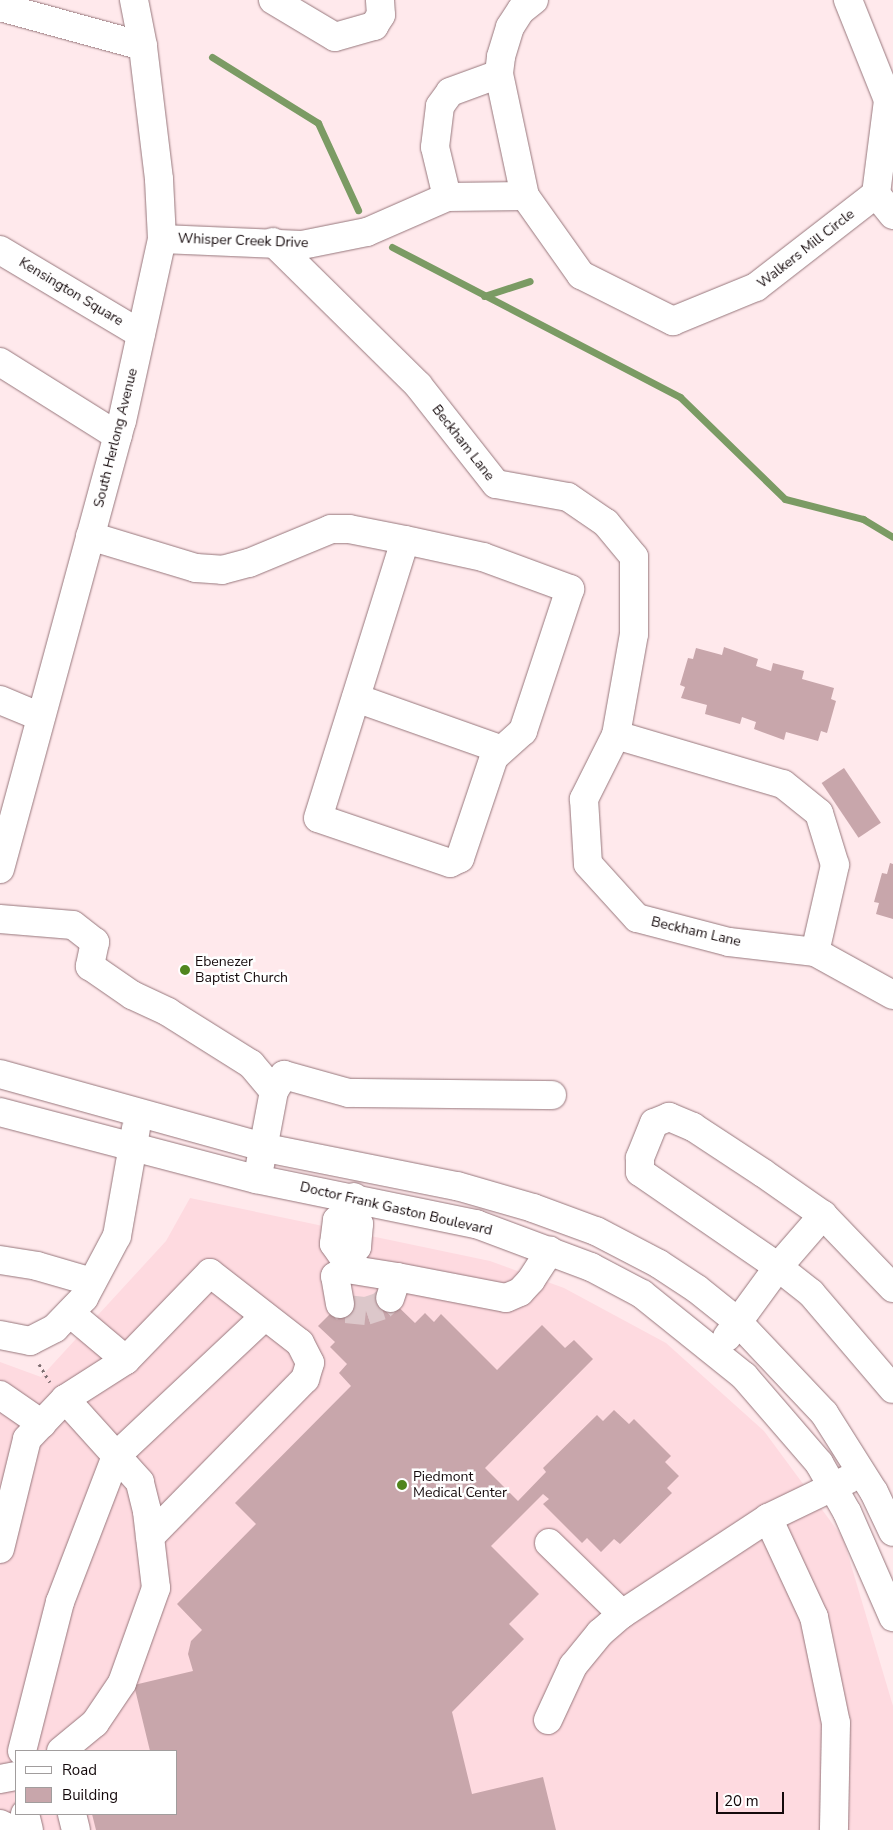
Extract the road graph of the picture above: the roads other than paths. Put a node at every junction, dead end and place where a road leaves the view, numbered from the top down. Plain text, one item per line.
1 (134, 0) edge
2 (273, 0) edge
3 (380, 0) edge
4 (534, 0) edge
5 (848, 0) edge
6 (0, 7) edge
7 (143, 46) junction
8 (499, 74) junction
9 (876, 194) junction
10 (526, 196) junction
11 (447, 197) junction
12 (893, 215) edge
13 (162, 239) junction
14 (273, 242) junction
15 (0, 250) edge
16 (141, 334) junction
17 (4, 373) edge
18 (118, 436) junction
19 (90, 536) junction
20 (406, 540) junction
21 (356, 698) junction
22 (0, 700) edge
23 (41, 717) junction
24 (616, 735) junction
25 (500, 750) junction
26 (0, 868) edge
27 (0, 919) edge
28 (814, 952) junction
29 (893, 994) edge
30 (0, 1074) edge
31 (274, 1091) junction
32 (552, 1095) dead end
33 (0, 1112) edge
34 (140, 1114) junction
35 (130, 1146) junction
36 (266, 1148) junction
37 (256, 1178) junction
38 (353, 1204) junction
39 (823, 1215) junction
40 (550, 1251) junction
41 (0, 1260) edge
42 (347, 1265) junction
43 (778, 1266) junction
44 (92, 1282) junction
45 (893, 1288) edge
46 (340, 1304) dead end
47 (70, 1313) junction
48 (265, 1316) junction
49 (737, 1322) junction
50 (0, 1335) edge
51 (718, 1354) junction
52 (126, 1360) junction
53 (893, 1389) edge
54 (0, 1395) edge
55 (65, 1400) junction
56 (42, 1424) junction
57 (116, 1456) junction
58 (862, 1474) junction
59 (832, 1486) junction
60 (768, 1518) junction
61 (893, 1532) edge
62 (150, 1537) junction
63 (549, 1543) dead end
64 (0, 1549) edge
65 (622, 1614) junction
66 (893, 1617) edge
67 (548, 1720) dead end
68 (22, 1750) edge
69 (62, 1750) edge
70 (15, 1776) edge
71 (0, 1779) edge
72 (25, 1815) edge
73 (72, 1815) edge
74 (0, 1824) edge
75 (13, 1830) edge
76 (29, 1830) edge
77 (76, 1830) edge
78 (834, 1830) edge

1 - 7 street, South Herlong Avenue
2 - 3 street
4 - 8 street, Walkers Mill Circle
5 - 9 street
6 - 7 street
7 - 13 street, South Herlong Avenue
8 - 10 street, Walkers Mill Circle
8 - 11 street
9 - 10 street, Walkers Mill Circle
9 - 12 street
10 - 11 street, Whisper Creek Drive
11 - 14 street, Whisper Creek Drive
13 - 14 street, Whisper Creek Drive
13 - 16 street, South Herlong Avenue
14 - 24 street, Beckham Lane
15 - 16 street, Kensington Square
16 - 18 street, South Herlong Avenue
17 - 18 street
18 - 19 street, South Herlong Avenue
19 - 20 street
19 - 23 street, South Herlong Avenue
20 - 21 street
20 - 25 street
21 - 25 street
21 - 25 street
22 - 23 street
23 - 26 street, South Herlong Avenue
24 - 28 street
24 - 28 street, Beckham Lane
27 - 31 street
28 - 29 street, Beckham Lane
30 - 34 street
31 - 32 street
31 - 36 street
33 - 35 street, Doctor Frank Gaston Boulevard
34 - 35 street
34 - 36 street
35 - 37 street, Doctor Frank Gaston Boulevard
35 - 44 street
36 - 37 street
36 - 49 street
37 - 38 street, Doctor Frank Gaston Boulevard
38 - 40 street, Doctor Frank Gaston Boulevard
38 - 42 street
39 - 43 street
39 - 43 street
39 - 45 street
40 - 42 street
40 - 51 street, Doctor Frank Gaston Boulevard
41 - 44 street
42 - 46 street
43 - 49 street
43 - 53 street
44 - 47 street
47 - 50 street
47 - 52 street
48 - 52 street
48 - 57 street
48 - 62 street
49 - 51 street
49 - 58 street
51 - 59 street, Doctor Frank Gaston Boulevard
52 - 55 street
54 - 56 street
55 - 56 street
55 - 57 street
56 - 64 street
57 - 62 street
57 - 68 street
58 - 59 street
58 - 61 street
59 - 60 street
59 - 66 street, Doctor Frank Gaston Boulevard
60 - 65 street
60 - 78 street
62 - 69 street
63 - 65 street
65 - 67 street
70 - 71 street
72 - 76 street
73 - 77 street
74 - 75 street

